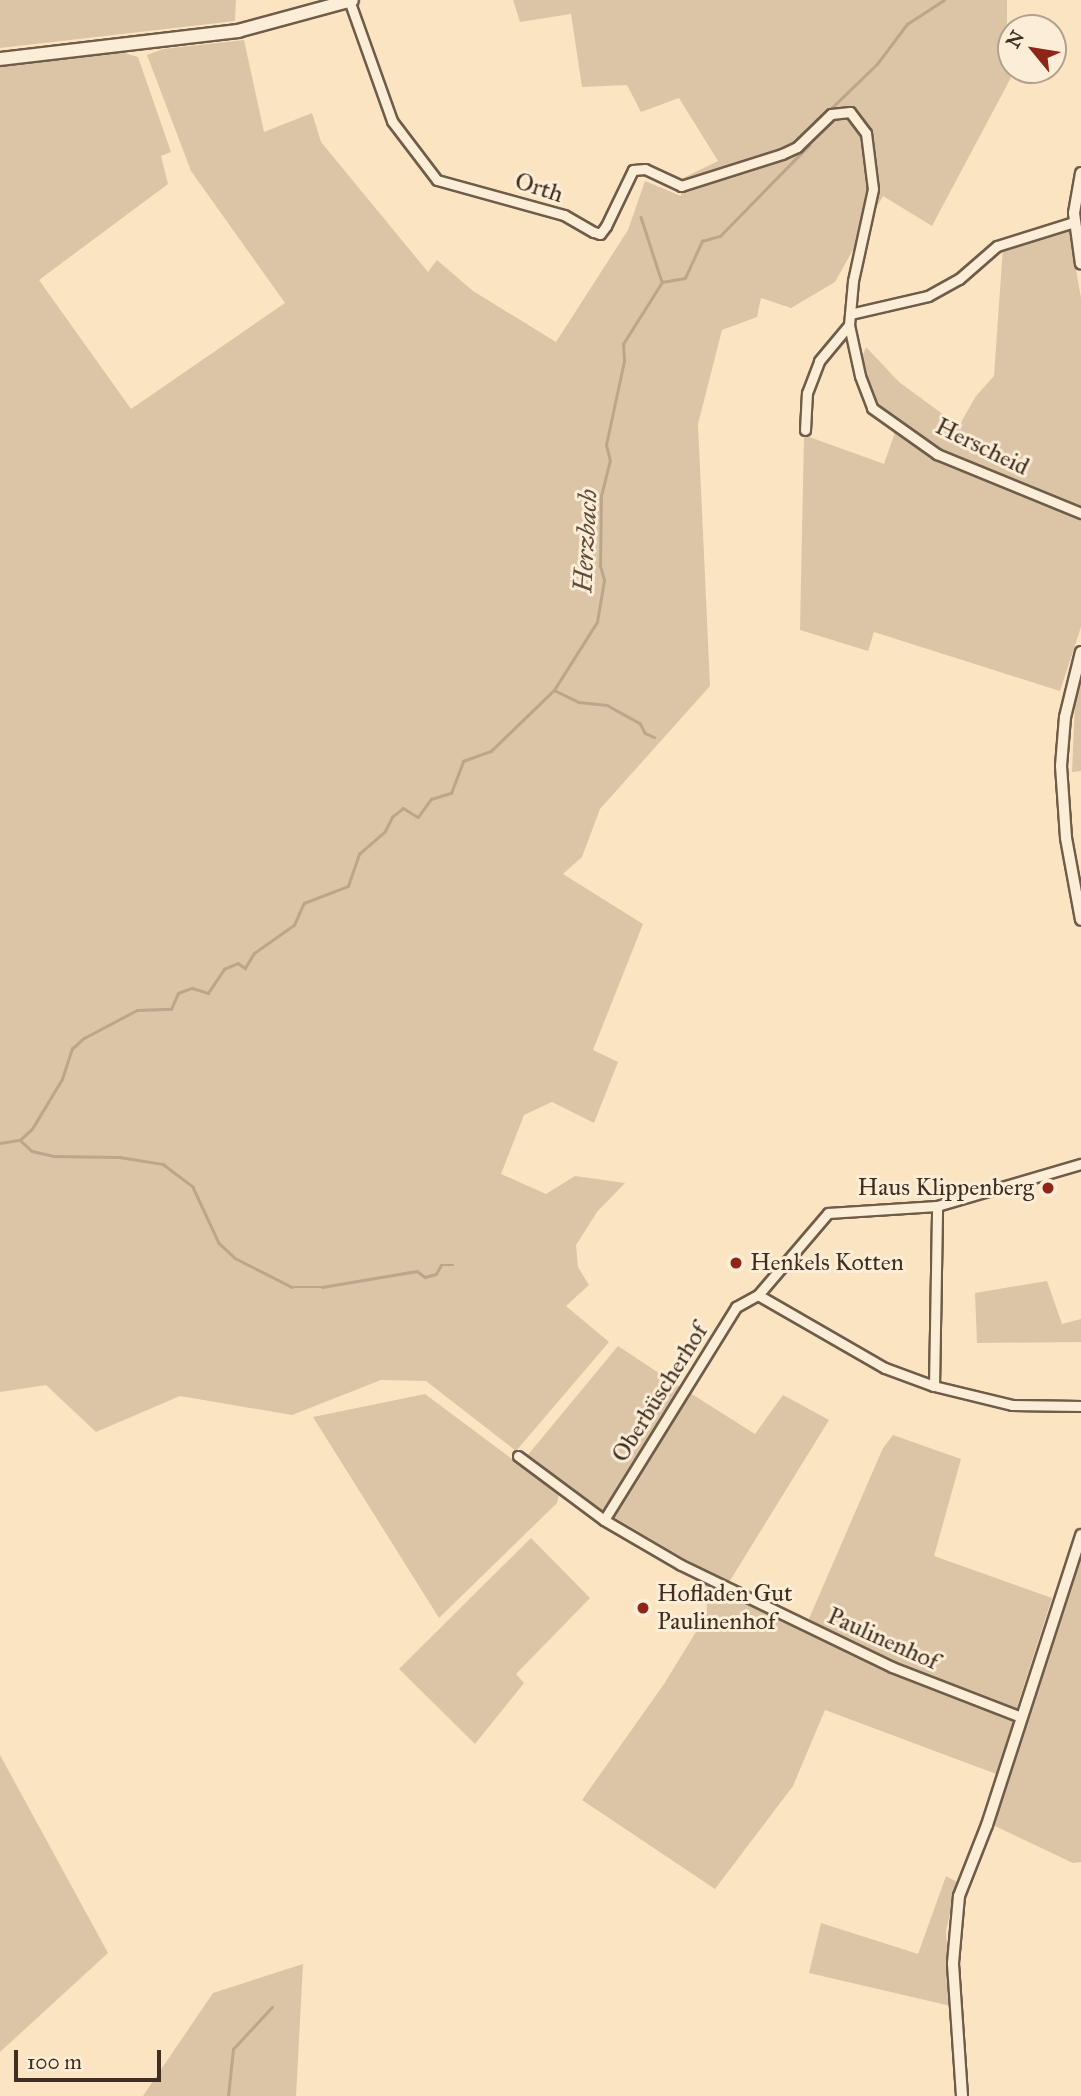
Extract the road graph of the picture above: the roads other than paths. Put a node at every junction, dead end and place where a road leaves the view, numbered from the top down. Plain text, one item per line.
1 (350, 1) edge
2 (0, 59) edge
3 (782, 154) joint
4 (1081, 173) edge
5 (1074, 222) junction
6 (1081, 264) edge
7 (850, 314) junction
8 (849, 325) junction
9 (804, 430) dead end
10 (1081, 513) edge
11 (1081, 652) edge
12 (1081, 920) edge
13 (1081, 1164) edge
14 (937, 1206) junction
15 (758, 1295) junction
16 (934, 1386) junction
17 (1081, 1406) edge
18 (518, 1457) dead end
19 (604, 1520) junction
20 (1081, 1535) edge
21 (1021, 1717) junction
22 (962, 2096) edge

1 - 2 main road
1 - 3 street, Orth
3 - 7 street, Herscheid
4 - 5 street
5 - 6 street
5 - 7 street
7 - 8 street, Herscheid
8 - 9 street
8 - 10 street, Herscheid
11 - 12 street
13 - 14 street, Oberbüscherhof
14 - 15 street, Oberbüscherhof
14 - 16 street
15 - 16 street
15 - 19 street, Oberbüscherhof
16 - 17 street
18 - 19 street, Paulinenhof
19 - 21 street, Paulinenhof
20 - 21 street
21 - 22 street

